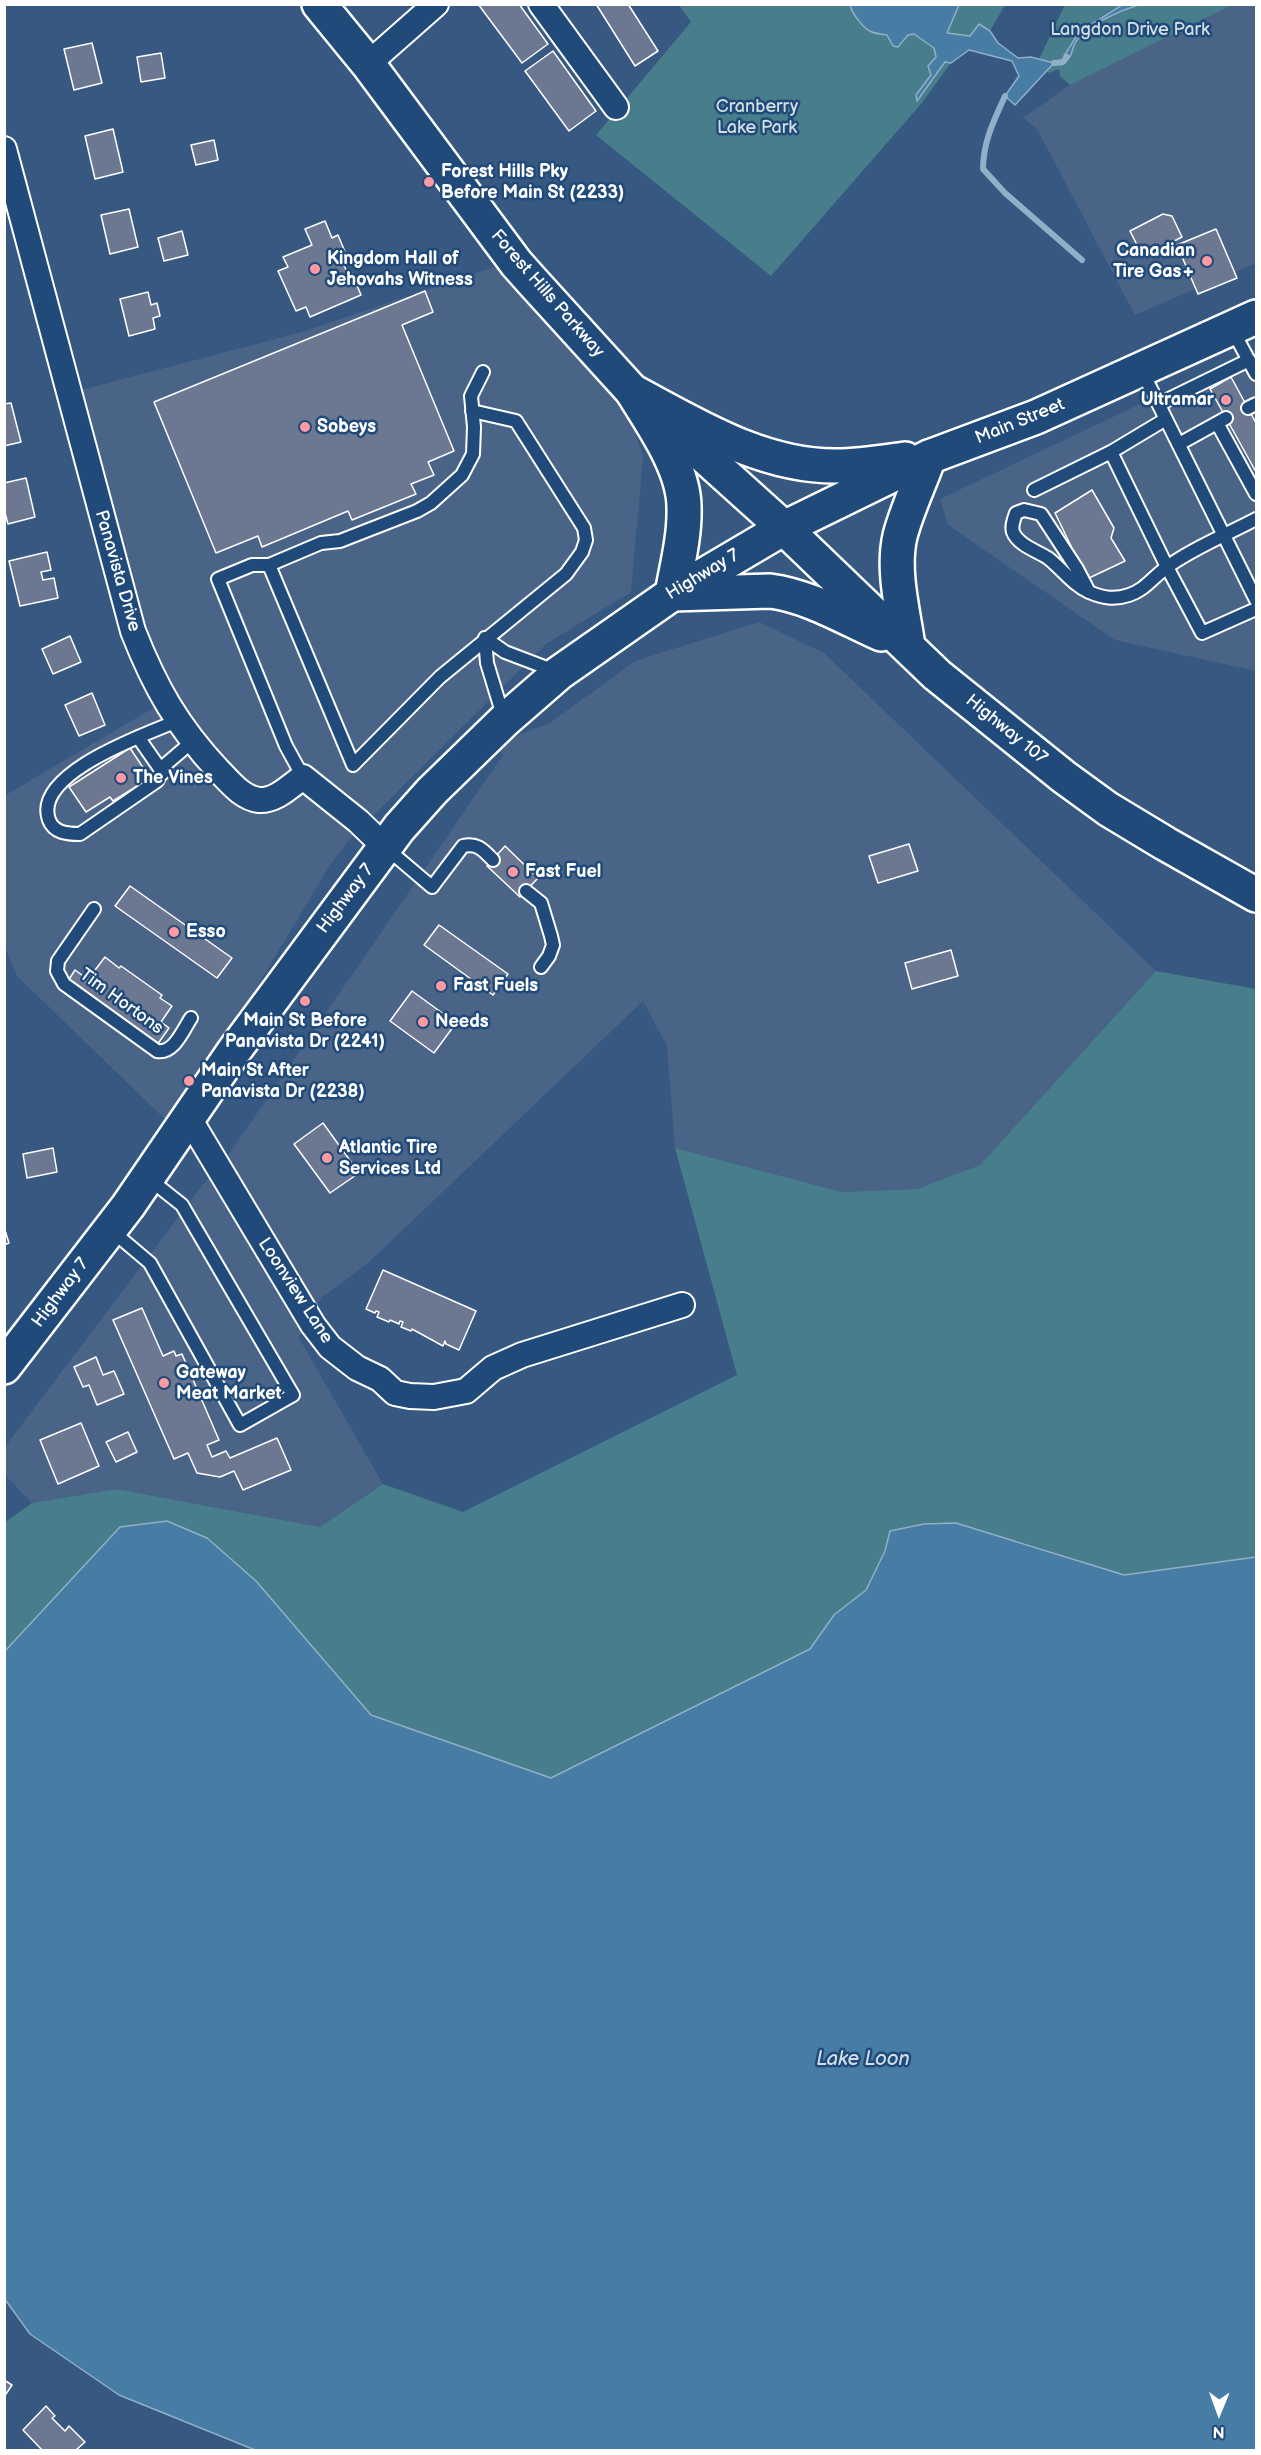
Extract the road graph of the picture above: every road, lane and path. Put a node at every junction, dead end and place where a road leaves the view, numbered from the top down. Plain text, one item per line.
1 (320, 4) edge
2 (436, 4) edge
3 (541, 4) edge
4 (368, 64) junction
5 (616, 107) dead end
6 (4, 149) edge
7 (1244, 323) edge
8 (1249, 360) junction
9 (1142, 370) junction
10 (483, 372) dead end
11 (1257, 374) edge
12 (632, 391) junction
13 (1159, 404) junction
14 (472, 411) junction
15 (1166, 419) junction
16 (1179, 444) junction
17 (1111, 452) junction
18 (929, 457) junction
19 (1034, 490) dead end
20 (1257, 494) edge
21 (1257, 519) edge
22 (784, 528) junction
23 (1224, 536) junction
24 (269, 565) junction
25 (1167, 567) junction
26 (1089, 592) junction
27 (672, 594) junction
28 (1257, 600) edge
29 (1257, 609) edge
30 (485, 639) junction
31 (908, 646) junction
32 (559, 673) junction
33 (505, 720) junction
34 (177, 722) junction
35 (138, 737) junction
36 (193, 741) junction
37 (163, 773) junction
38 (303, 777) junction
39 (385, 847) junction
40 (493, 860) dead end
41 (526, 891) dead end
42 (1257, 895) edge
43 (94, 909) dead end
44 (540, 967) dead end
45 (191, 1018) dead end
46 (189, 1120) junction
47 (148, 1178) junction
48 (110, 1229) junction
49 (682, 1305) dead end
50 (4, 1368) edge

1 - 4 main road, Forest Hills Parkway
2 - 4 street
3 - 5 street
4 - 12 main road, Forest Hills Parkway
6 - 34 street, Panavista Drive
7 - 8 lane
7 - 9 main road, Main Street
8 - 11 lane
8 - 13 lane
9 - 13 lane
9 - 18 main road, Main Street
10 - 14 lane
12 - 18 main road
12 - 22 main road, Forest Hills Parkway
12 - 27 main road
13 - 15 lane
14 - 24 lane
14 - 30 lane
15 - 16 lane
15 - 17 lane
16 - 20 lane
16 - 23 lane
17 - 19 lane
17 - 25 lane
18 - 22 main road, Main Street
18 - 31 main road
21 - 23 lane
22 - 27 main road, Highway 7
22 - 31 main road, Highway 107
23 - 25 lane
23 - 28 lane
24 - 30 lane
24 - 38 lane
25 - 26 lane
25 - 29 lane
26 - 26 lane
27 - 31 main road
27 - 32 main road, Highway 7
30 - 32 lane
30 - 33 lane
31 - 42 main road, Highway 107
32 - 33 main road, Highway 7
33 - 39 main road, Highway 7
34 - 35 lane
34 - 36 street, Panavista Drive
35 - 37 lane
35 - 37 lane
36 - 37 lane
36 - 38 street, Panavista Drive
38 - 39 street
39 - 40 lane
39 - 46 main road, Highway 7
41 - 44 lane
43 - 45 lane, Tim Hortons
46 - 47 main road, Highway 7
46 - 49 street, Loonview Lane
47 - 48 main road, Highway 7
47 - 48 lane
48 - 50 main road, Highway 7

